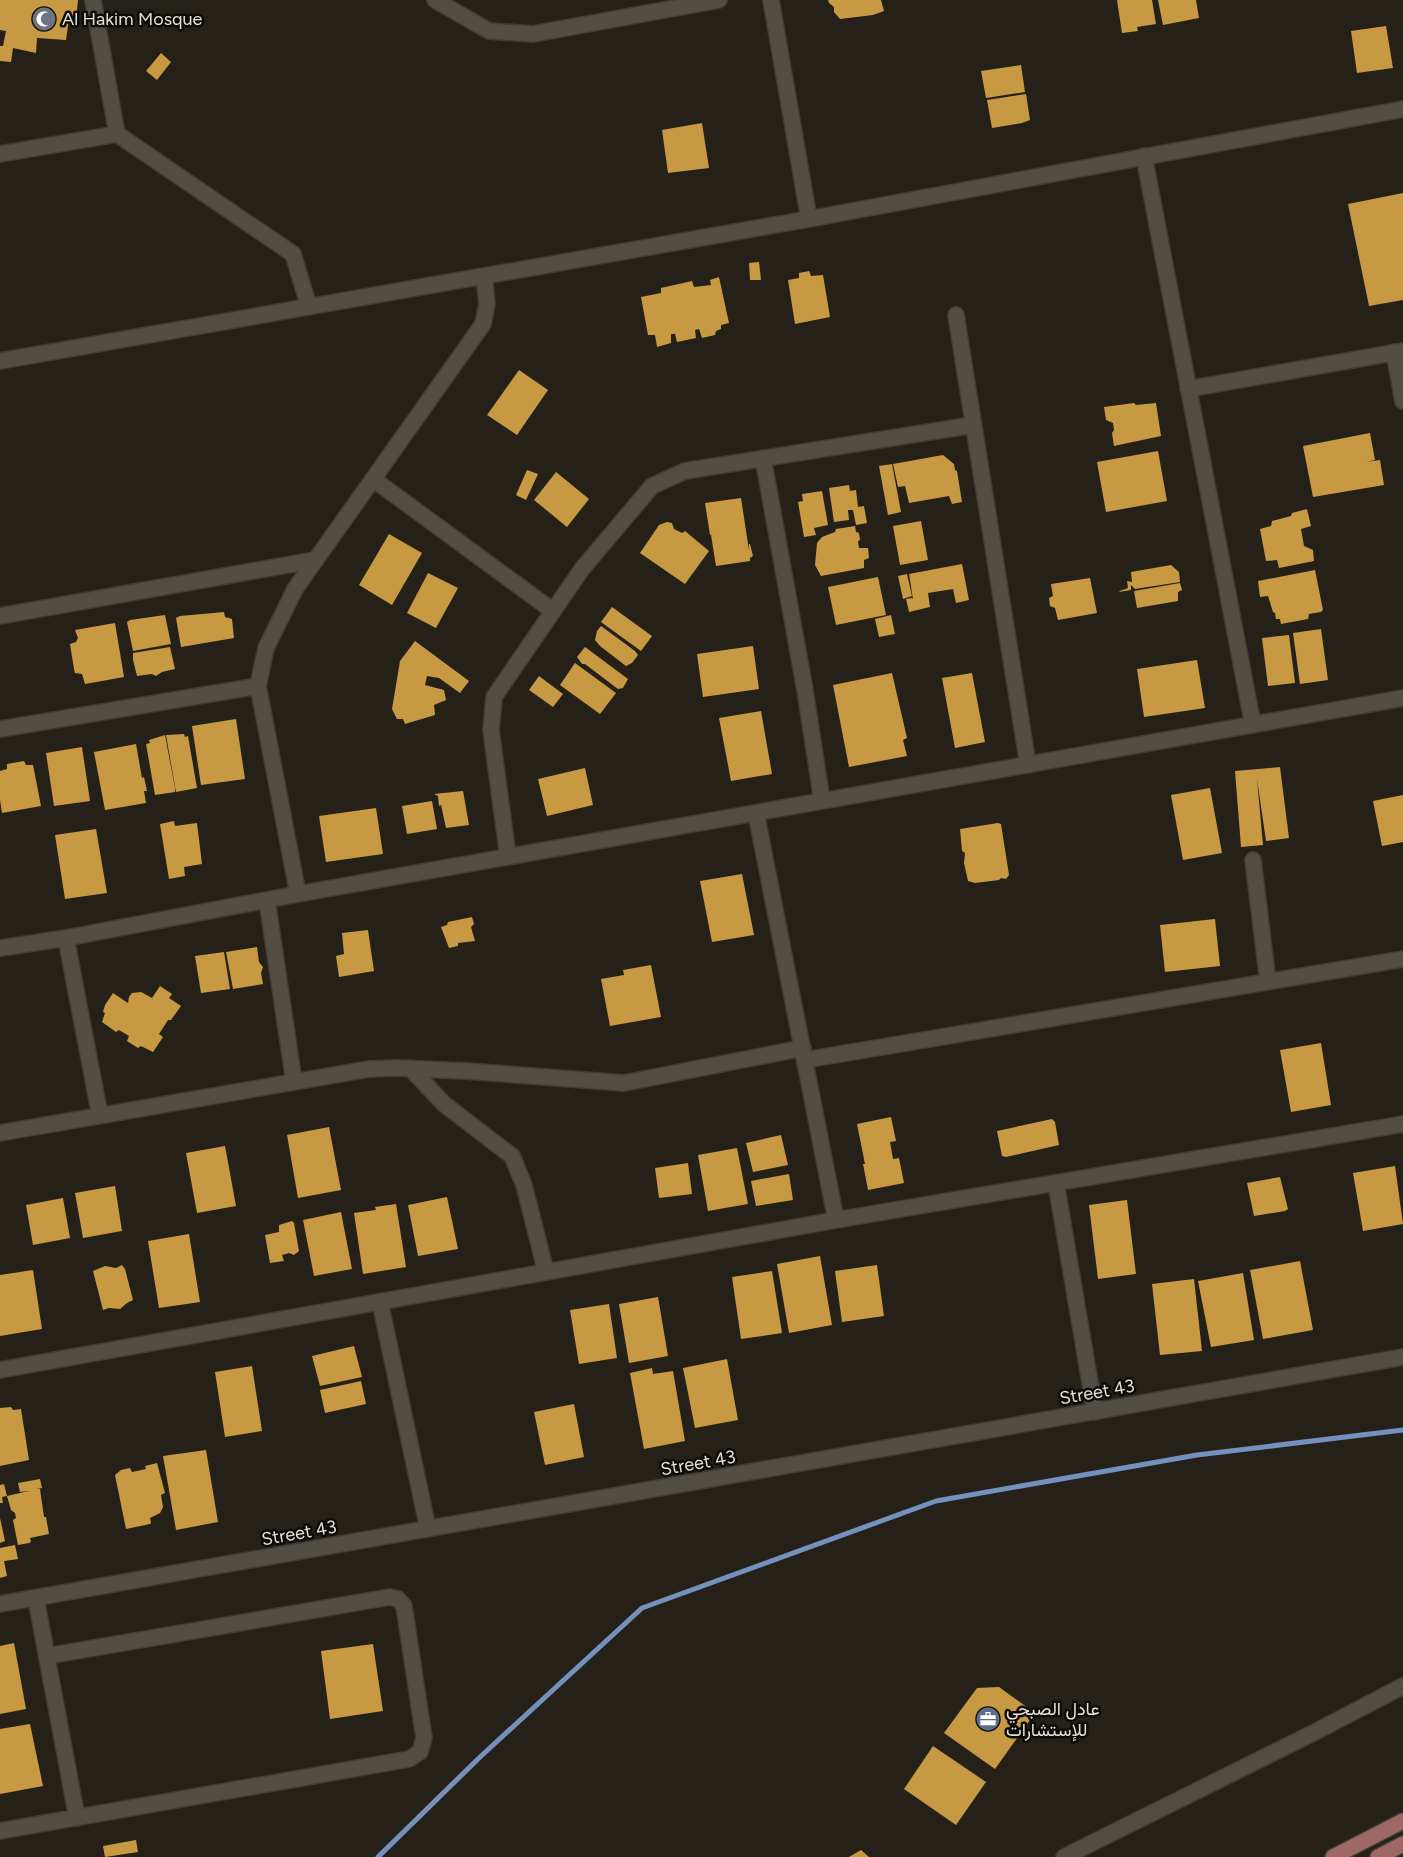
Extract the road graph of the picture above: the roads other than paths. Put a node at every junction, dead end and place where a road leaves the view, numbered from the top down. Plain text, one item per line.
1 (93, 0) edge
2 (435, 0) edge
3 (719, 0) edge
4 (771, 0) edge
5 (1403, 109) edge
6 (117, 134) junction
7 (0, 154) edge
8 (1144, 156) junction
9 (809, 219) junction
10 (484, 276) junction
11 (309, 308) junction
12 (956, 315) dead end
13 (1399, 352) edge
14 (0, 361) edge
15 (1188, 389) junction
16 (1403, 401) edge
17 (973, 425) junction
18 (763, 458) junction
19 (373, 479) junction
20 (315, 560) junction
21 (553, 611) junction
22 (0, 616) edge
23 (258, 686) junction
24 (1403, 698) edge
25 (1253, 725) junction
26 (0, 729) edge
27 (1028, 765) junction
28 (822, 801) junction
29 (756, 813) junction
30 (508, 857) junction
31 (1253, 860) dead end
32 (298, 894) junction
33 (267, 900) junction
34 (66, 938) junction
35 (0, 948) edge
36 (1403, 960) edge
37 (1268, 982) junction
38 (804, 1054) junction
39 (410, 1068) junction
40 (294, 1082) junction
41 (100, 1116) junction
42 (1403, 1124) edge
43 (0, 1133) edge
44 (1056, 1183) junction
45 (836, 1220) junction
46 (546, 1272) junction
47 (380, 1302) junction
48 (1403, 1357) edge
49 (0, 1370) edge
50 (1095, 1412) junction
51 (428, 1529) junction
52 (36, 1599) junction
53 (0, 1604) edge
54 (46, 1656) junction
55 (1403, 1686) edge
56 (77, 1818) junction
57 (1403, 1821) edge
58 (0, 1831) edge
59 (1403, 1844) edge
60 (1064, 1857) edge
61 (1333, 1857) edge
62 (1378, 1857) edge

1 - 6 street
2 - 3 street
4 - 9 street
5 - 8 street
6 - 7 street
6 - 11 street
8 - 9 street
8 - 15 street
9 - 10 street
10 - 11 street
10 - 19 street
11 - 14 street
12 - 17 street
13 - 15 street
13 - 16 street
15 - 25 street
17 - 18 street
17 - 27 street
18 - 21 street
18 - 28 street
19 - 20 street
19 - 21 street
20 - 22 street
20 - 23 street
21 - 30 street
23 - 26 street
23 - 32 street
24 - 25 street
25 - 27 street
27 - 28 street
28 - 29 street
29 - 30 street
29 - 38 street
30 - 32 street
31 - 37 street
32 - 33 street
33 - 34 street
33 - 40 street
34 - 35 street
34 - 41 street
36 - 37 street
37 - 38 street
38 - 39 street
38 - 45 street
39 - 40 street
39 - 46 street
40 - 41 street
41 - 43 street
42 - 44 street
44 - 45 street
44 - 50 street
45 - 46 street
46 - 47 street
47 - 49 street
47 - 51 street
48 - 50 street, Street 43
50 - 51 street, Street 43
51 - 52 street, Street 43
52 - 53 street, Street 43
52 - 54 street
54 - 56 street
54 - 56 street
55 - 60 street
56 - 58 street
57 - 61 main road
59 - 62 main road

